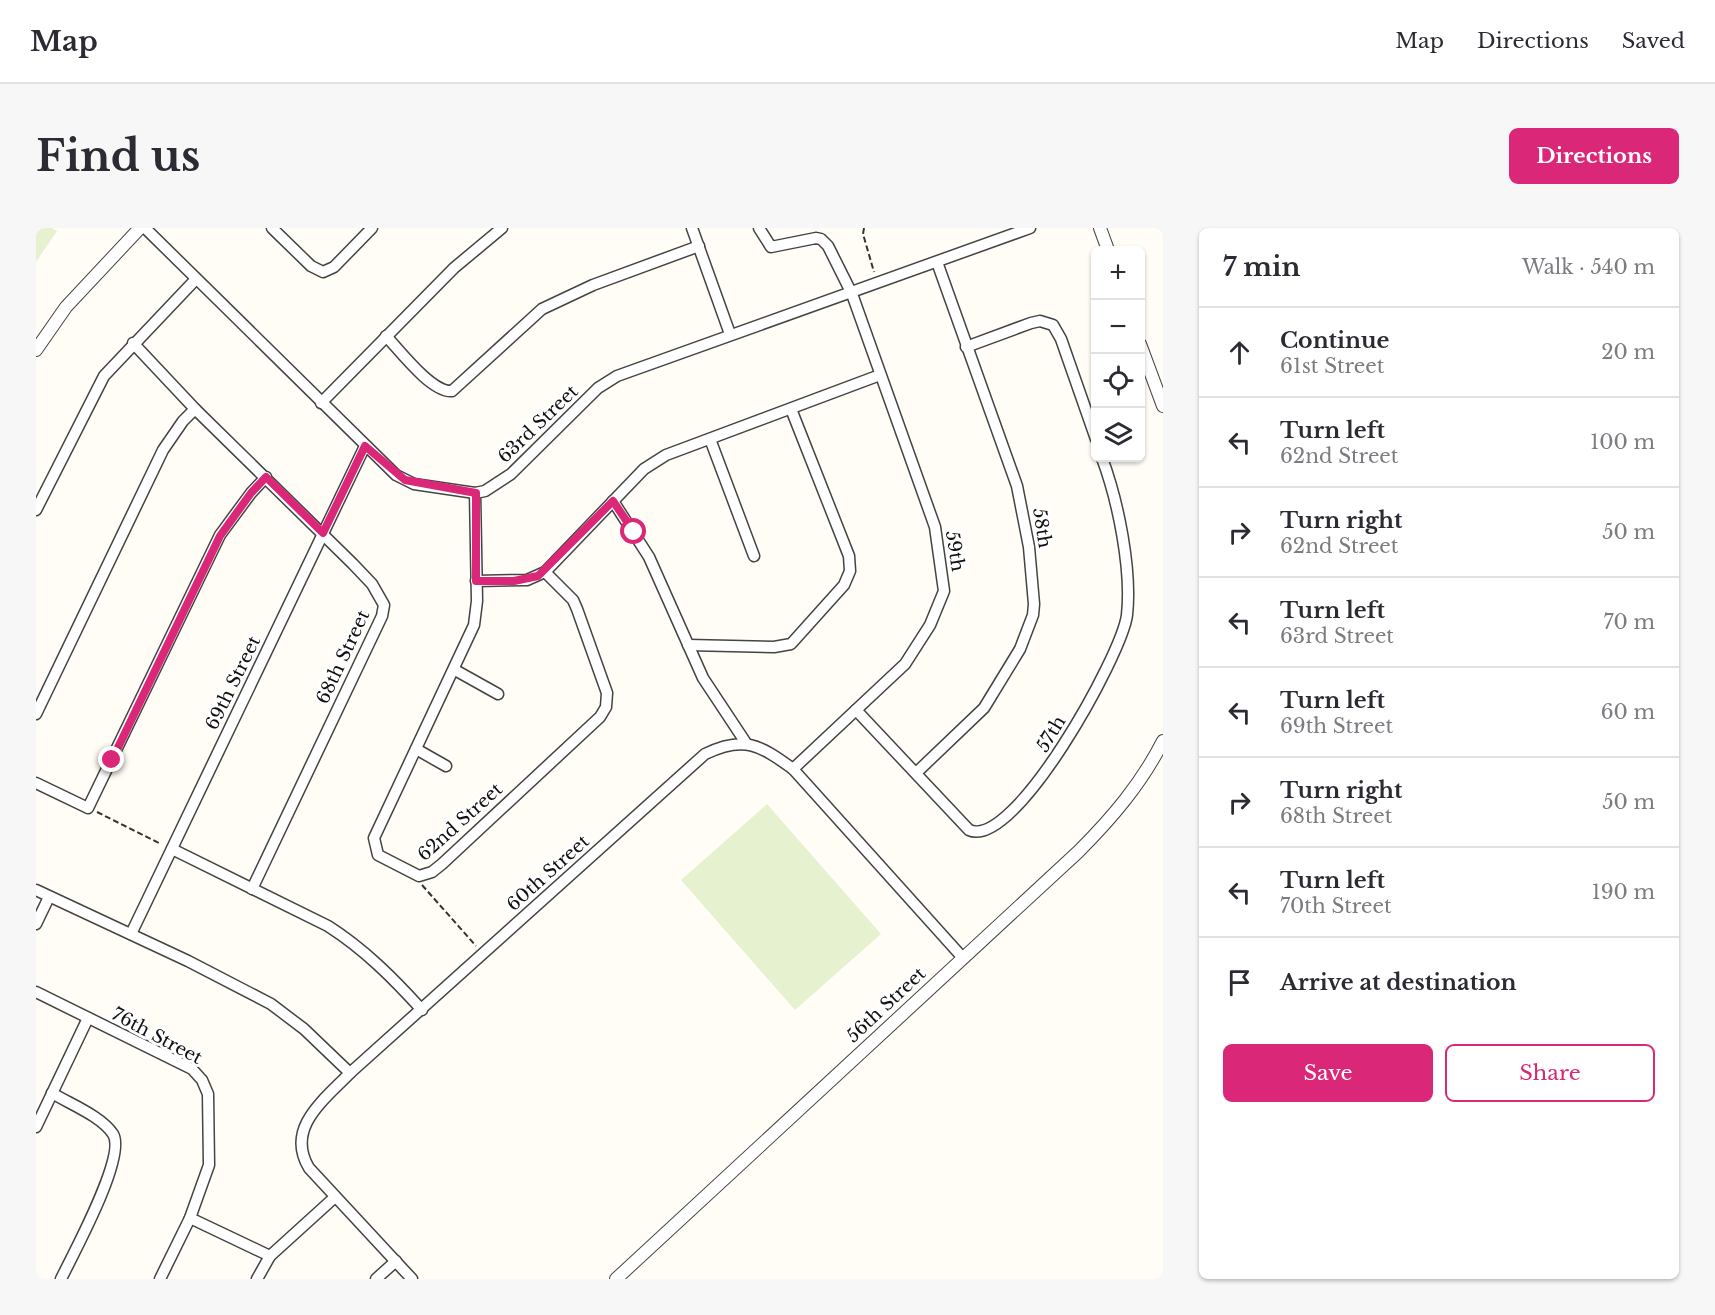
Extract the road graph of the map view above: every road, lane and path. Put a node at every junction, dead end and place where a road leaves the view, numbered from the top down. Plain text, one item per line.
1 (140, 228) edge
2 (146, 228) edge
3 (272, 228) edge
4 (372, 228) edge
5 (502, 228) edge
6 (692, 228) edge
7 (759, 228) edge
8 (864, 228) edge
9 (1029, 228) edge
10 (1100, 228) edge
11 (699, 246) junction
12 (1107, 246) edge
13 (936, 262) junction
14 (196, 279) junction
15 (878, 284) junction
16 (852, 294) junction
17 (730, 334) junction
18 (386, 336) junction
19 (133, 343) junction
20 (966, 347) junction
21 (36, 350) edge
22 (1144, 354) edge
23 (880, 375) junction
24 (321, 403) junction
25 (1163, 406) edge
26 (195, 409) junction
27 (791, 409) junction
28 (1091, 427) edge
29 (710, 439) junction
30 (365, 446) junction
31 (1103, 462) edge
32 (266, 477) junction
33 (476, 493) junction
34 (613, 501) junction
35 (36, 510) edge
36 (323, 533) junction
37 (754, 556) dead end
38 (545, 572) junction
39 (476, 581) junction
40 (688, 645) junction
41 (454, 670) junction
42 (498, 694) dead end
43 (856, 710) junction
44 (36, 714) edge
45 (1163, 741) edge
46 (746, 743) junction
47 (416, 749) junction
48 (446, 766) dead end
49 (793, 769) junction
50 (916, 773) junction
51 (36, 783) edge
52 (88, 808) junction
53 (172, 849) junction
54 (422, 876) junction
55 (252, 889) junction
56 (36, 890) edge
57 (49, 897) junction
58 (36, 924) edge
59 (131, 934) junction
60 (483, 954) junction
61 (963, 958) junction
62 (36, 992) edge
63 (422, 1010) junction
64 (88, 1018) junction
65 (350, 1073) junction
66 (52, 1093) junction
67 (36, 1127) edge
68 (335, 1197) junction
69 (190, 1218) junction
70 (270, 1256) junction
71 (396, 1261) junction
72 (61, 1279) edge
73 (160, 1279) edge
74 (257, 1279) edge
75 (376, 1279) edge
76 (412, 1279) edge
77 (616, 1279) edge

1 - 21 street
2 - 14 street
3 - 4 street
5 - 18 street
6 - 11 street
7 - 16 street, 59th
8 - 15 path
9 - 13 street, 63rd Street
10 - 12 street
11 - 17 street
11 - 18 street
13 - 15 street, 63rd Street
13 - 20 street, 58th
14 - 19 street
14 - 24 street
15 - 16 street, 63rd Street
16 - 17 street, 63rd Street
16 - 23 street, 59th
17 - 33 street, 63rd Street
18 - 24 street
19 - 26 street, 68th Street
19 - 35 street
20 - 28 street
20 - 50 street, 58th
22 - 25 street
23 - 27 street
23 - 43 street, 59th
24 - 30 street
26 - 32 street, 68th Street
26 - 44 street
27 - 29 street
27 - 40 street
29 - 34 street
29 - 37 street
30 - 33 street
30 - 36 street, 69th Street
31 - 50 street, 57th
32 - 36 street, 68th Street
32 - 52 street
33 - 39 street, 62nd Street
34 - 38 street
34 - 40 street
36 - 53 street, 69th Street
36 - 55 street, 68th Street
38 - 39 street
38 - 54 street, 62nd Street
39 - 41 street, 62nd Street
40 - 46 street
41 - 42 street
41 - 47 street, 62nd Street
43 - 49 street, 59th
43 - 50 street, 57th
45 - 61 street, 56th Street
46 - 49 street
46 - 60 street, 60th Street
47 - 48 street
47 - 54 street, 62nd Street
49 - 61 street
51 - 52 street
52 - 53 path
53 - 55 street
53 - 59 street, 69th Street
54 - 60 path
55 - 63 street
56 - 57 street
57 - 58 street
57 - 59 street
59 - 65 street
60 - 63 street, 60th Street
61 - 77 street, 56th Street
62 - 64 street, 76th Street
63 - 65 street, 60th Street
64 - 66 street
64 - 69 street, 76th Street
65 - 68 street, 60th Street
66 - 67 street
66 - 72 street
68 - 70 street
68 - 71 street, 60th Street
69 - 70 street
69 - 73 street, 76th Street
70 - 74 street
71 - 75 street
71 - 76 street, 60th Street

